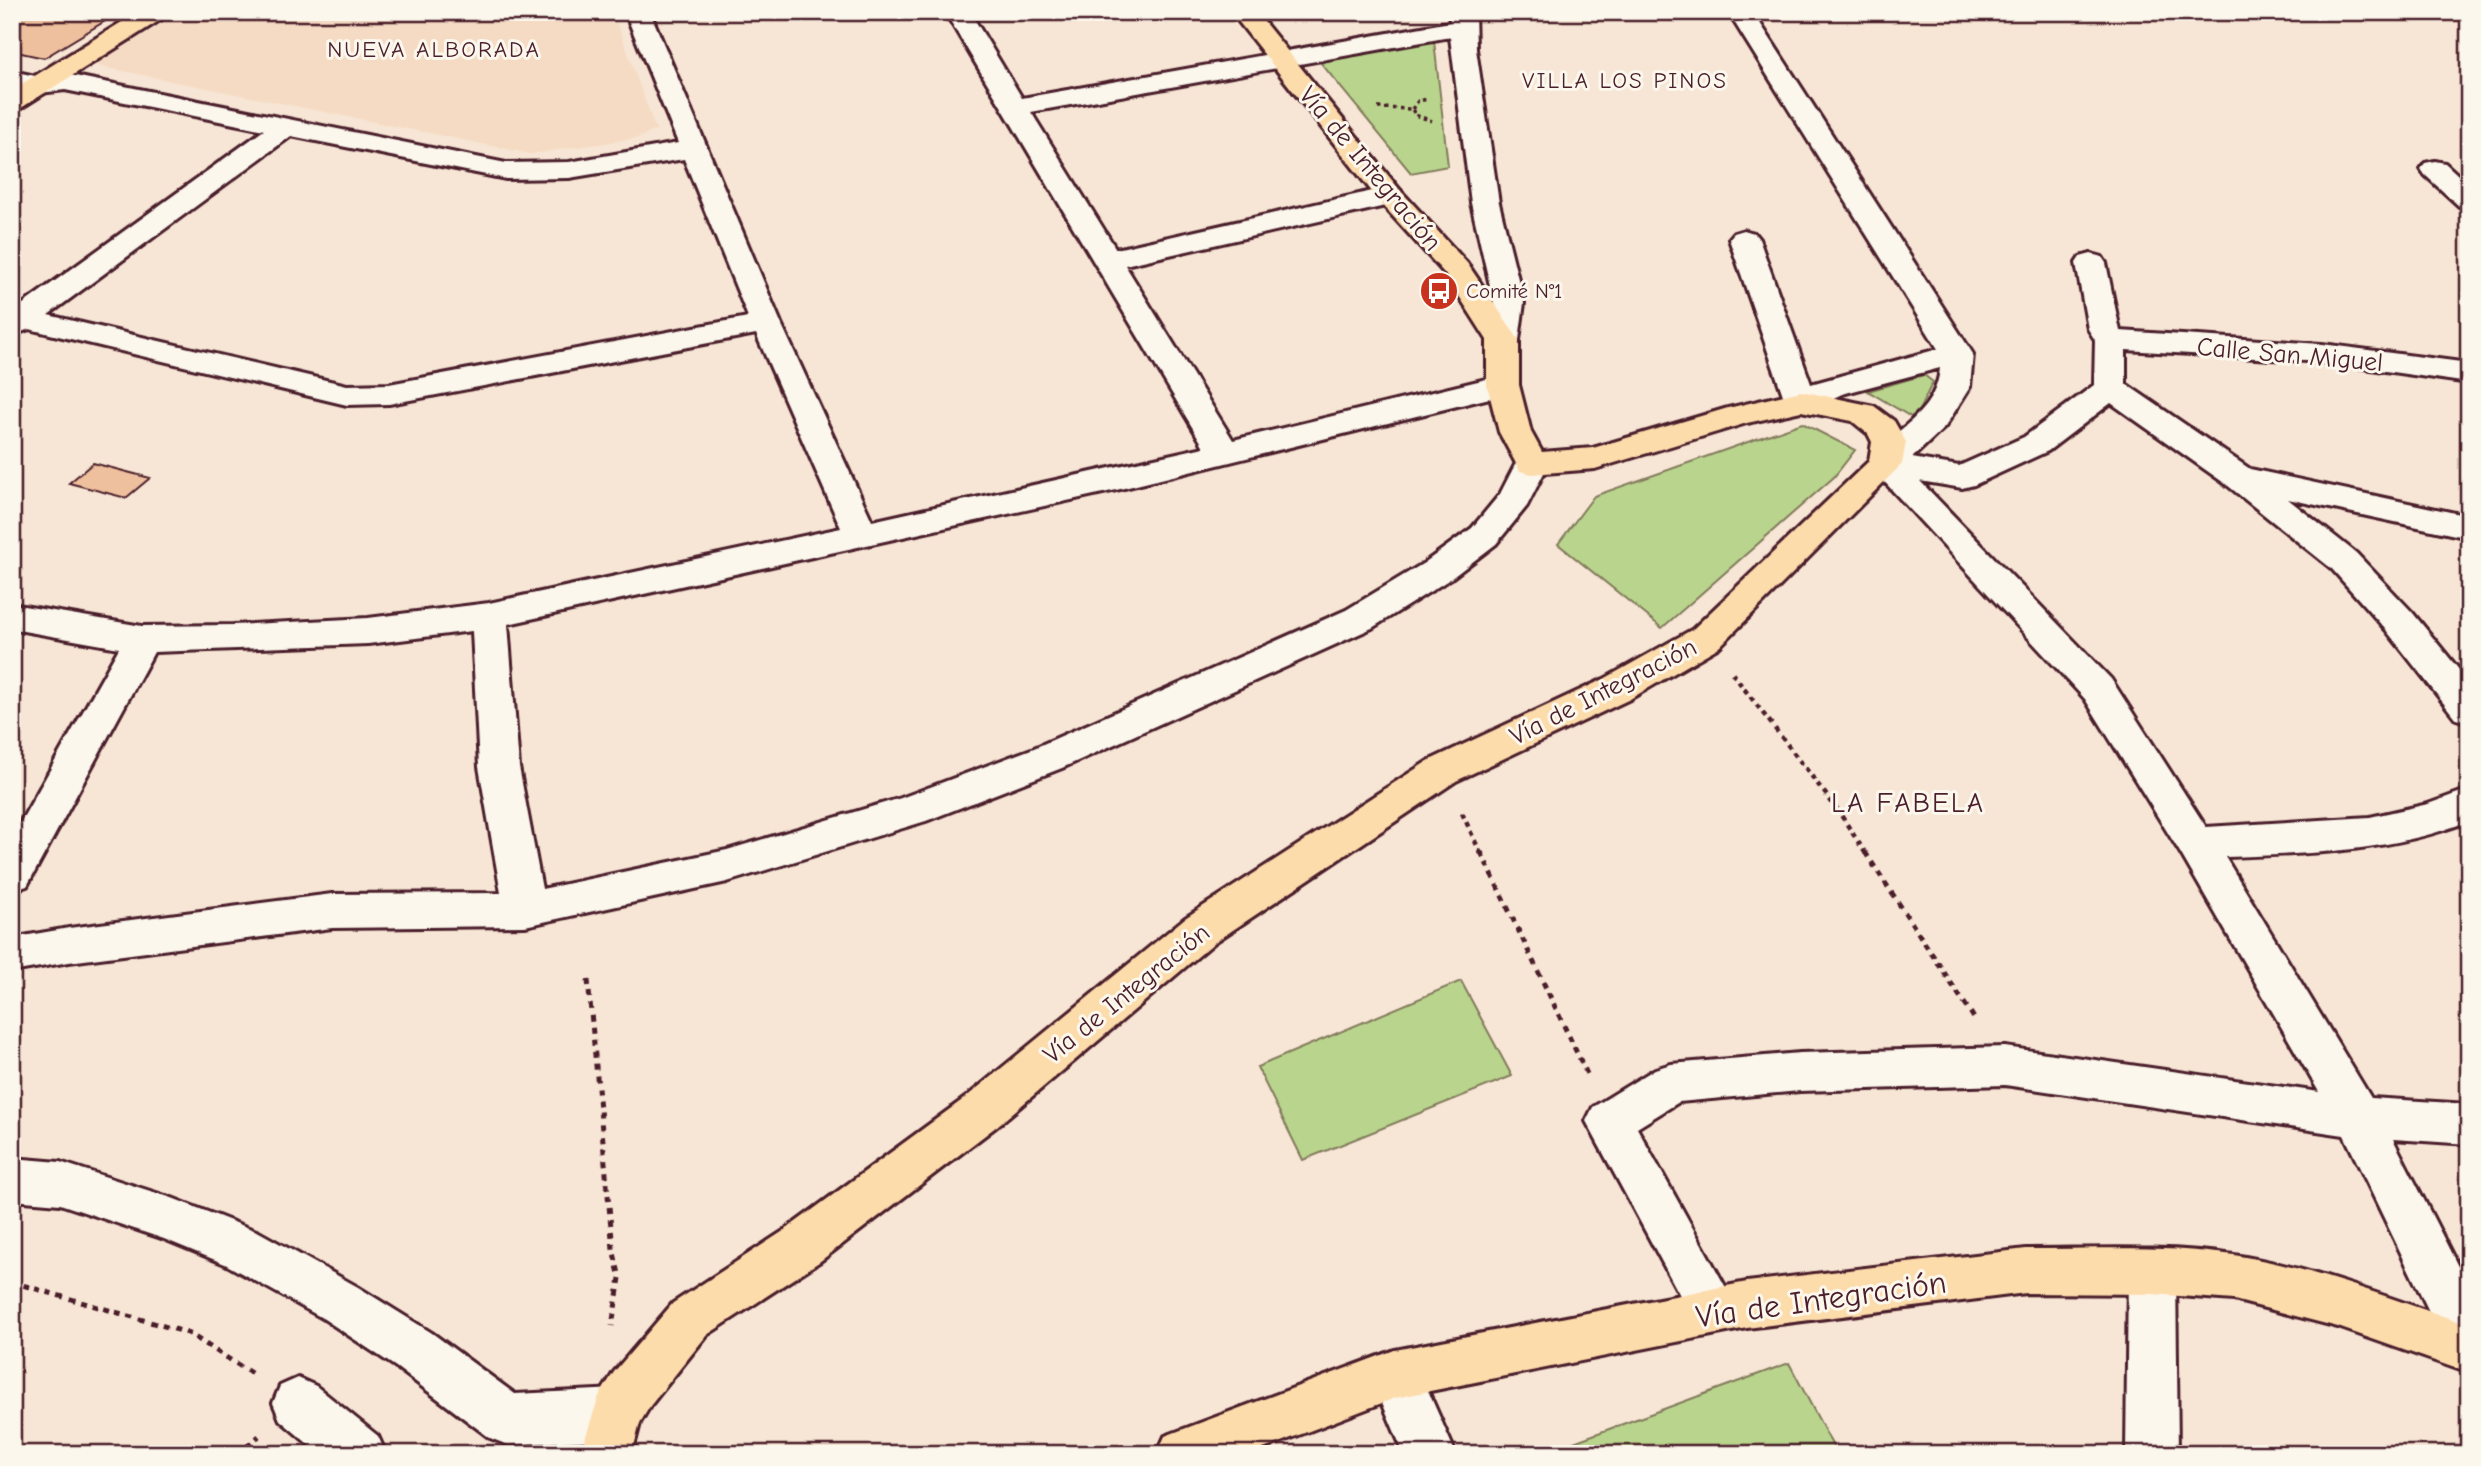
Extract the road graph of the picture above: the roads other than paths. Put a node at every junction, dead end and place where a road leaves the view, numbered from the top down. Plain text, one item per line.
1 (156, 12) edge
2 (637, 12) edge
3 (957, 12) edge
4 (1243, 12) edge
5 (1740, 12) edge
6 (1462, 20) edge
7 (1280, 58) junction
8 (12, 79) edge
9 (40, 85) junction
10 (12, 102) edge
11 (1016, 107) junction
12 (286, 127) junction
13 (693, 149) junction
14 (2435, 169) dead end
15 (1390, 196) junction
16 (2469, 200) edge
17 (1744, 239) dead end
18 (1106, 260) junction
19 (2091, 262) dead end
20 (18, 323) edge
21 (766, 323) junction
22 (1503, 340) junction
23 (2111, 340) junction
24 (1957, 354) junction
25 (2469, 373) edge
26 (1503, 385) junction
27 (2110, 388) junction
28 (1801, 401) junction
29 (1224, 452) junction
30 (1532, 463) junction
31 (1885, 464) junction
32 (2239, 477) junction
33 (2469, 527) edge
34 (861, 534) junction
35 (12, 616) edge
36 (489, 616) junction
37 (142, 639) junction
38 (2469, 709) edge
39 (2469, 804) edge
40 (2195, 843) junction
41 (12, 874) edge
42 (525, 909) junction
43 (12, 955) edge
44 (2358, 1117) junction
45 (2469, 1124) edge
46 (12, 1179) edge
47 (2151, 1272) junction
48 (1714, 1311) junction
49 (2469, 1340) edge
50 (2469, 1349) edge
51 (1395, 1374) junction
52 (298, 1403) road end
53 (612, 1434) edge
54 (360, 1454) edge
55 (1183, 1454) edge
56 (1430, 1454) edge
57 (2152, 1454) edge

1 - 9 main road
2 - 13 street
3 - 11 street
4 - 7 main road, Vía de Integración
5 - 24 street
6 - 7 street
6 - 22 street
7 - 11 street
7 - 15 main road, Vía de Integración
8 - 9 street
9 - 10 main road
9 - 12 street
11 - 18 street
12 - 13 street
12 - 20 street
13 - 21 street
14 - 16 street
15 - 18 street
15 - 22 main road, Vía de Integración
17 - 28 street
18 - 29 street
19 - 23 street
20 - 21 street
21 - 34 street
22 - 26 main road
23 - 25 street, Calle San Miguel
23 - 27 street
24 - 28 street
24 - 31 street
26 - 29 street
26 - 30 main road
27 - 31 street
27 - 32 street
28 - 30 main road
28 - 31 main road
29 - 34 street
30 - 42 street
31 - 40 street
31 - 53 main road, Vía de Integración
32 - 33 street
32 - 38 street
34 - 36 street
35 - 37 street
36 - 37 street
36 - 42 street
37 - 41 street
39 - 40 street
40 - 44 street
42 - 43 street
44 - 45 street
44 - 48 street
44 - 49 street
46 - 53 street
47 - 48 main road, Vía de Integración
47 - 50 main road, Vía de Integración
47 - 57 street
48 - 51 main road, Vía de Integración
51 - 55 main road, Vía de Integración
51 - 56 street
52 - 54 street

